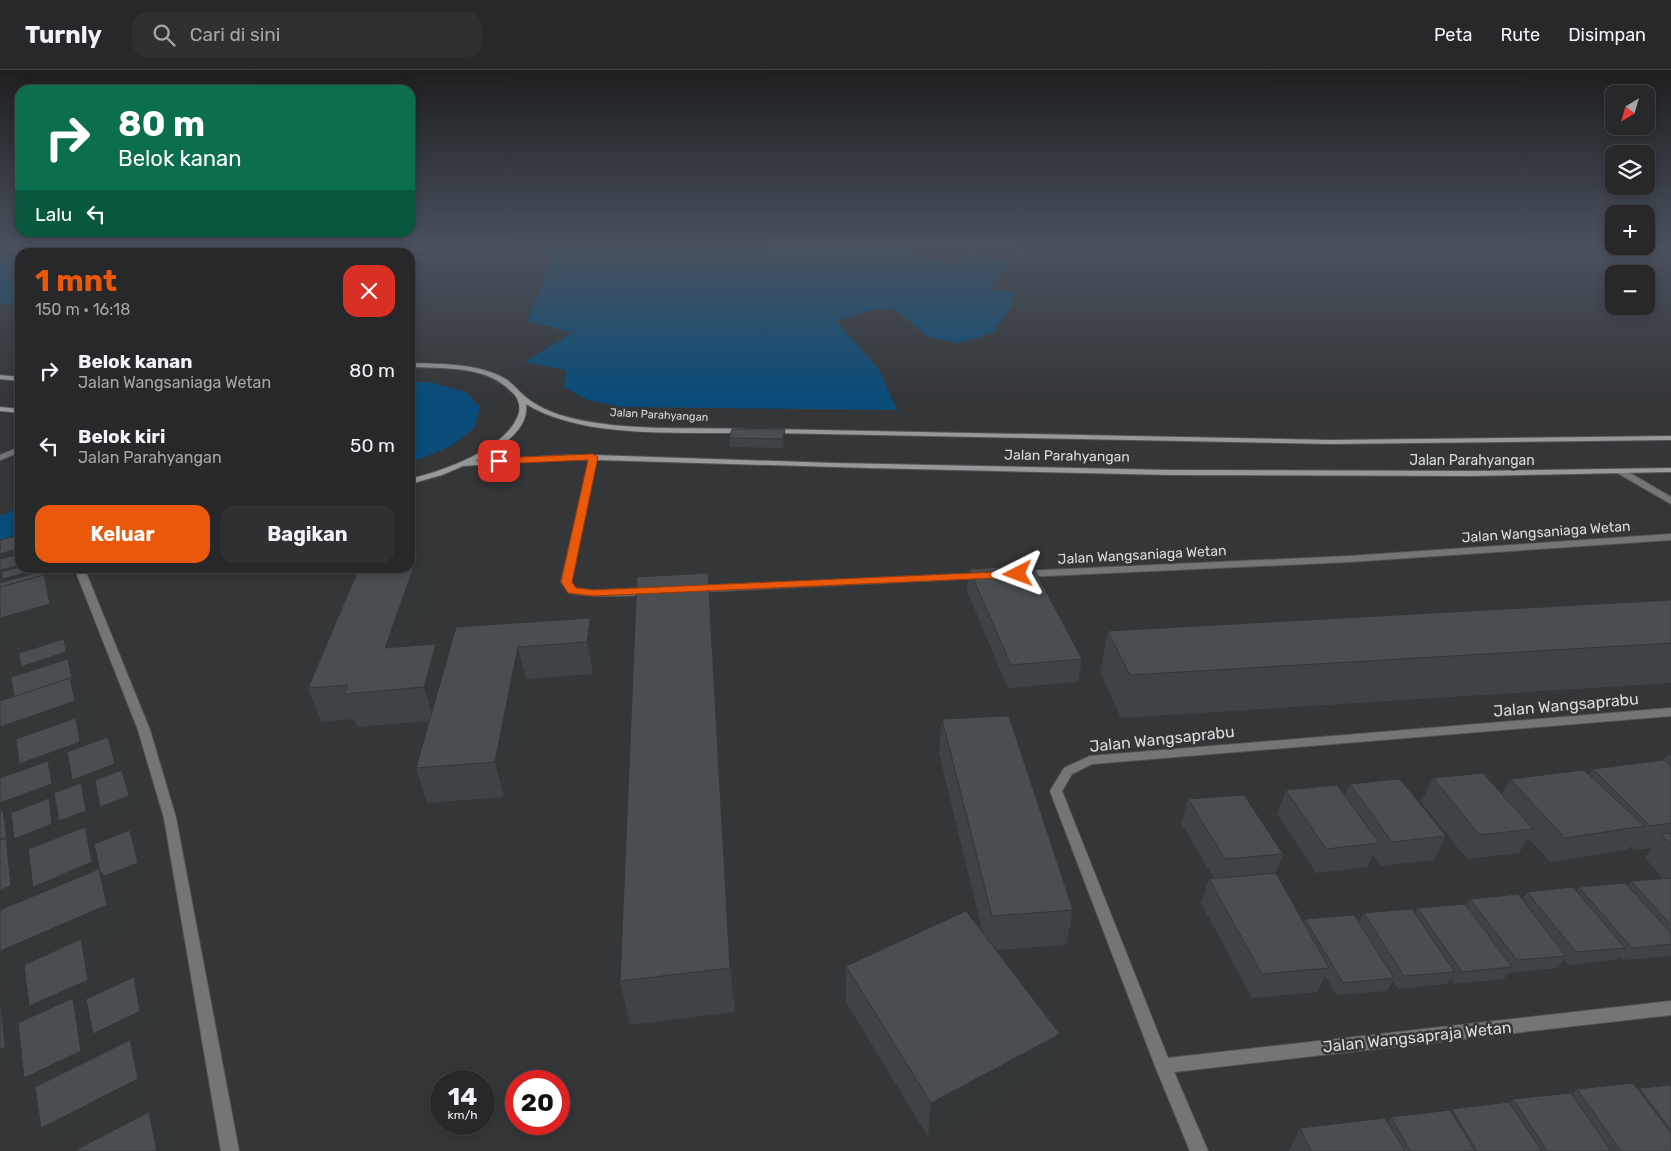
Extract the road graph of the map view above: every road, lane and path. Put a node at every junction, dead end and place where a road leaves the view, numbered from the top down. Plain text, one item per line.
1 (415, 365) edge
2 (0, 377) edge
3 (15, 378) edge
4 (521, 397) junction
5 (0, 409) edge
6 (15, 410) edge
7 (751, 431) edge
8 (760, 431) edge
9 (1671, 438) edge
10 (15, 451) edge
11 (593, 457) junction
12 (0, 458) edge
13 (464, 464) junction
14 (1671, 470) edge
15 (1622, 472) junction
16 (415, 480) edge
17 (1671, 501) edge
18 (1671, 537) edge
19 (83, 573) edge
20 (1013, 574) edge
21 (993, 576) edge
22 (688, 589) edge
23 (659, 590) edge
24 (1671, 712) edge
25 (1671, 1008) edge
26 (1163, 1066) junction
27 (230, 1151) edge
28 (1199, 1151) edge

1 - 4 main road, Jalan Parahyangan
2 - 3 main road
4 - 7 main road, Jalan Parahyangan
4 - 13 main road
5 - 6 main road
8 - 9 main road, Jalan Parahyangan
10 - 12 street
11 - 13 main road, Jalan Parahyangan
11 - 15 main road, Jalan Parahyangan
11 - 23 street
13 - 16 main road
14 - 15 main road, Jalan Parahyangan
15 - 17 street
18 - 20 street, Jalan Wangsaniaga Wetan
19 - 27 street
21 - 22 street
24 - 26 street, Jalan Wangsaprabu
25 - 26 street, Jalan Wangsapraja Wetan
26 - 28 street, Jalan Wangsaprabu

